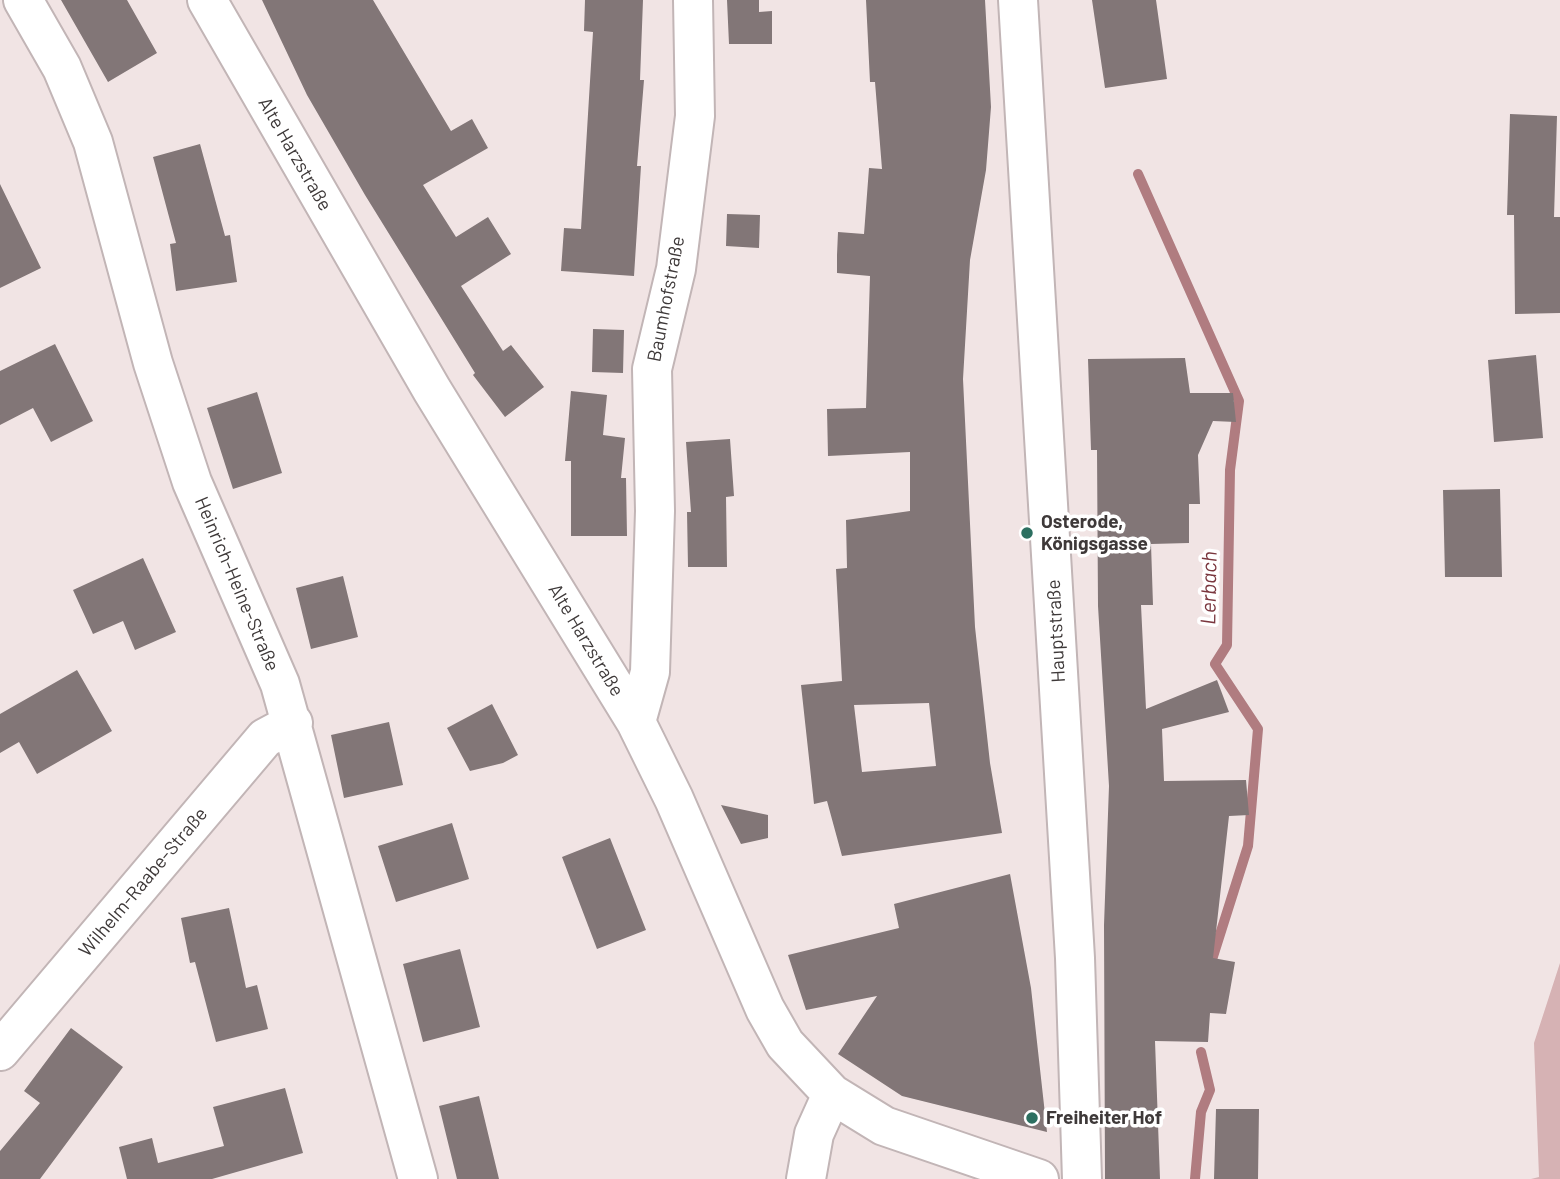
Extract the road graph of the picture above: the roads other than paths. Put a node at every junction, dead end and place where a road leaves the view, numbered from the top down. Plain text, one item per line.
1 (23, 0) edge
2 (207, 0) edge
3 (694, 0) edge
4 (1018, 0) edge
5 (636, 722) junction
6 (293, 723) junction
7 (0, 1051) edge
8 (832, 1094) junction
9 (418, 1179) edge
10 (806, 1179) edge
11 (1039, 1179) edge
12 (1082, 1179) edge

1 - 6 street, Heinrich-Heine-Straße
2 - 5 street, Alte Harzstraße
3 - 5 street, Baumhofstraße
4 - 12 street, Hauptstraße
5 - 8 street, Alte Harzstraße
6 - 7 street, Wilhelm-Raabe-Straße
6 - 9 street, Heinrich-Heine-Straße
8 - 10 street
8 - 11 street, Alte Harzstraße

